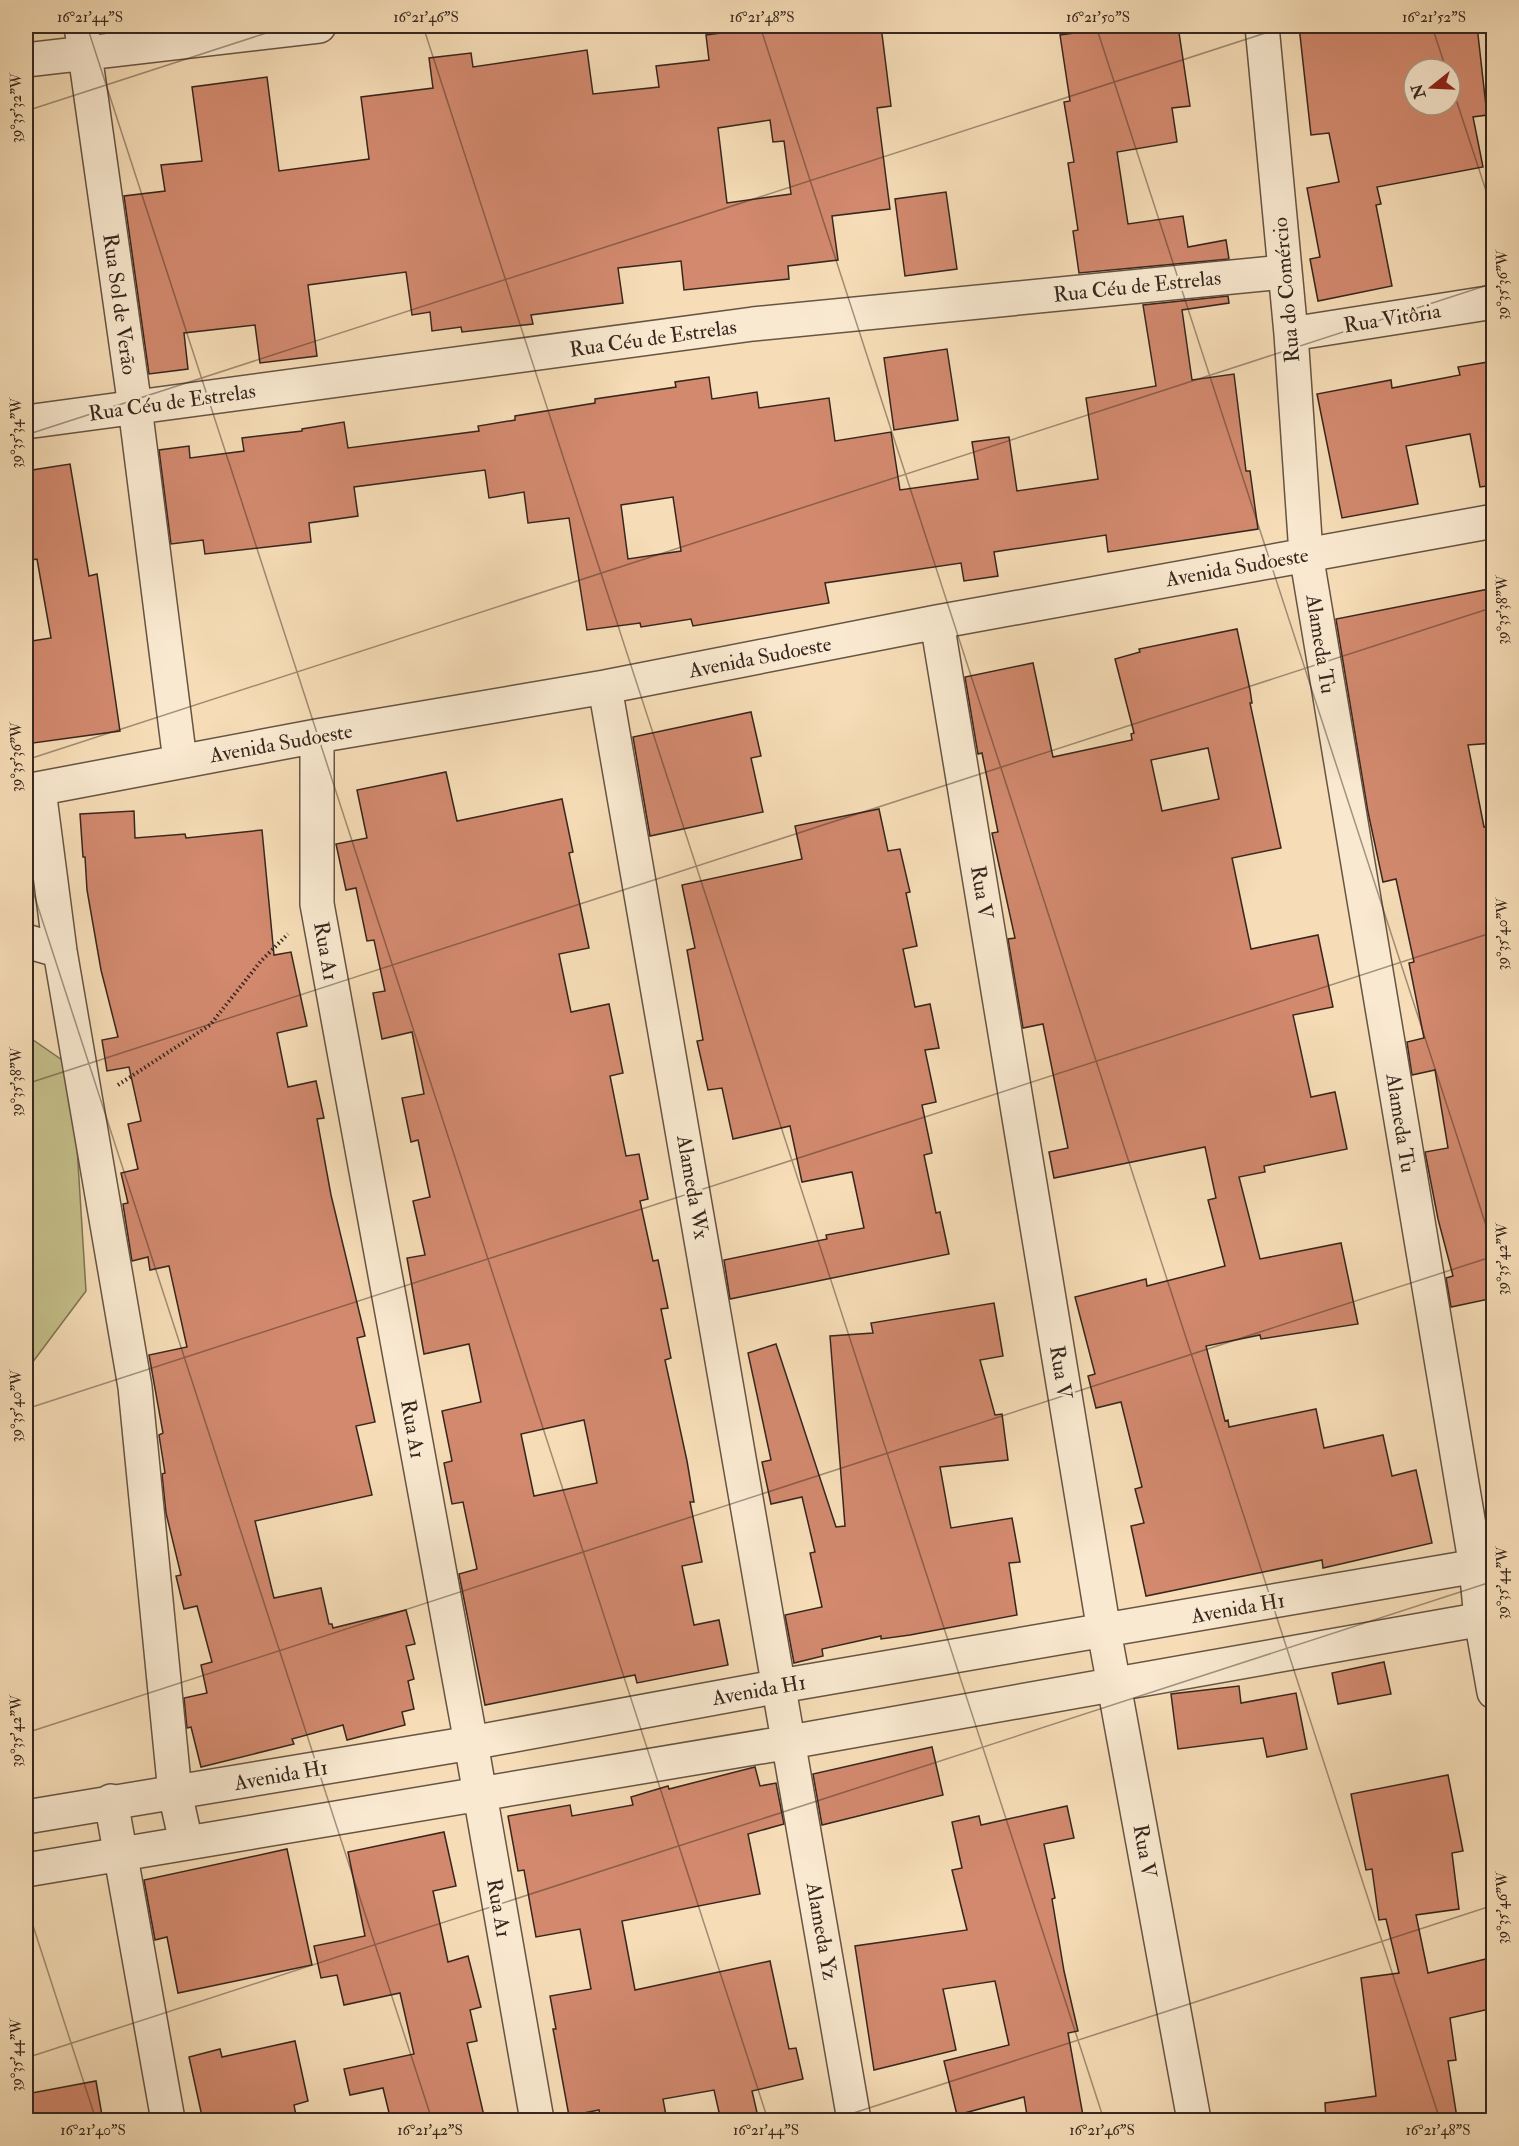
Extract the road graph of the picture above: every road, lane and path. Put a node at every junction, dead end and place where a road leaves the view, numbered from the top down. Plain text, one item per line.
1 (319, 26) edge
2 (1262, 26) edge
3 (83, 39) edge
4 (26, 60) edge
5 (1284, 272) junction
6 (1494, 302) edge
7 (1291, 334) junction
8 (135, 407) junction
9 (26, 422) edge
10 (1494, 521) edge
11 (1306, 554) junction
12 (937, 622) junction
13 (605, 687) junction
14 (317, 736) junction
15 (180, 761) junction
16 (32, 790) edge
17 (317, 904) junction
18 (26, 941) edge
19 (60, 951) junction
20 (85, 1107) junction
21 (1485, 1565) edge
22 (1487, 1618) edge
23 (1104, 1631) junction
24 (1115, 1685) junction
25 (780, 1686) junction
26 (1494, 1692) edge
27 (790, 1742) junction
28 (471, 1743) junction
29 (175, 1793) junction
30 (479, 1795) junction
31 (111, 1802) junction
32 (26, 1817) edge
33 (186, 1842) junction
34 (119, 1854) junction
35 (26, 1870) edge
36 (168, 2121) edge
37 (537, 2121) edge
38 (854, 2121) edge
39 (1194, 2121) edge

1 - 3 street
2 - 5 street, Rua do Comércio
3 - 4 street
3 - 8 street, Rua Sol de Verão
5 - 7 street, Rua do Comércio
5 - 8 street, Rua Céu de Estrelas
6 - 7 street, Rua Vitôria
7 - 11 street, Rua do Comércio
8 - 9 street, Rua Céu de Estrelas
8 - 15 street, Rua Sol de Verão
10 - 11 street, Avenida Sudoeste
11 - 12 street, Avenida Sudoeste
11 - 21 street, Alameda Tu
12 - 13 street, Avenida Sudoeste
12 - 23 street, Rua V
13 - 14 street, Avenida Sudoeste
13 - 25 street, Alameda Wx
14 - 15 street, Avenida Sudoeste
14 - 17 street, Rua A1
15 - 16 street, Avenida Sudoeste
16 - 19 street
17 - 20 path
17 - 28 street, Rua A1
18 - 19 street
19 - 20 street
20 - 29 street
21 - 22 street, Alameda Tu
21 - 23 street, Avenida H1
22 - 24 street
22 - 26 street, Alameda Tu
23 - 24 street, Rua V
23 - 25 street, Avenida H1
24 - 27 street
24 - 39 street, Rua V
25 - 27 street, Alameda Wx
25 - 28 street, Avenida H1
27 - 30 street
27 - 38 street, Alameda Yz
28 - 29 street, Avenida H1
28 - 30 street, Rua A1
29 - 31 street, Avenida H1
29 - 33 street
30 - 33 street
30 - 37 street, Rua A1
31 - 32 street, Avenida H1
31 - 34 street
33 - 34 street
34 - 35 street
34 - 36 street

